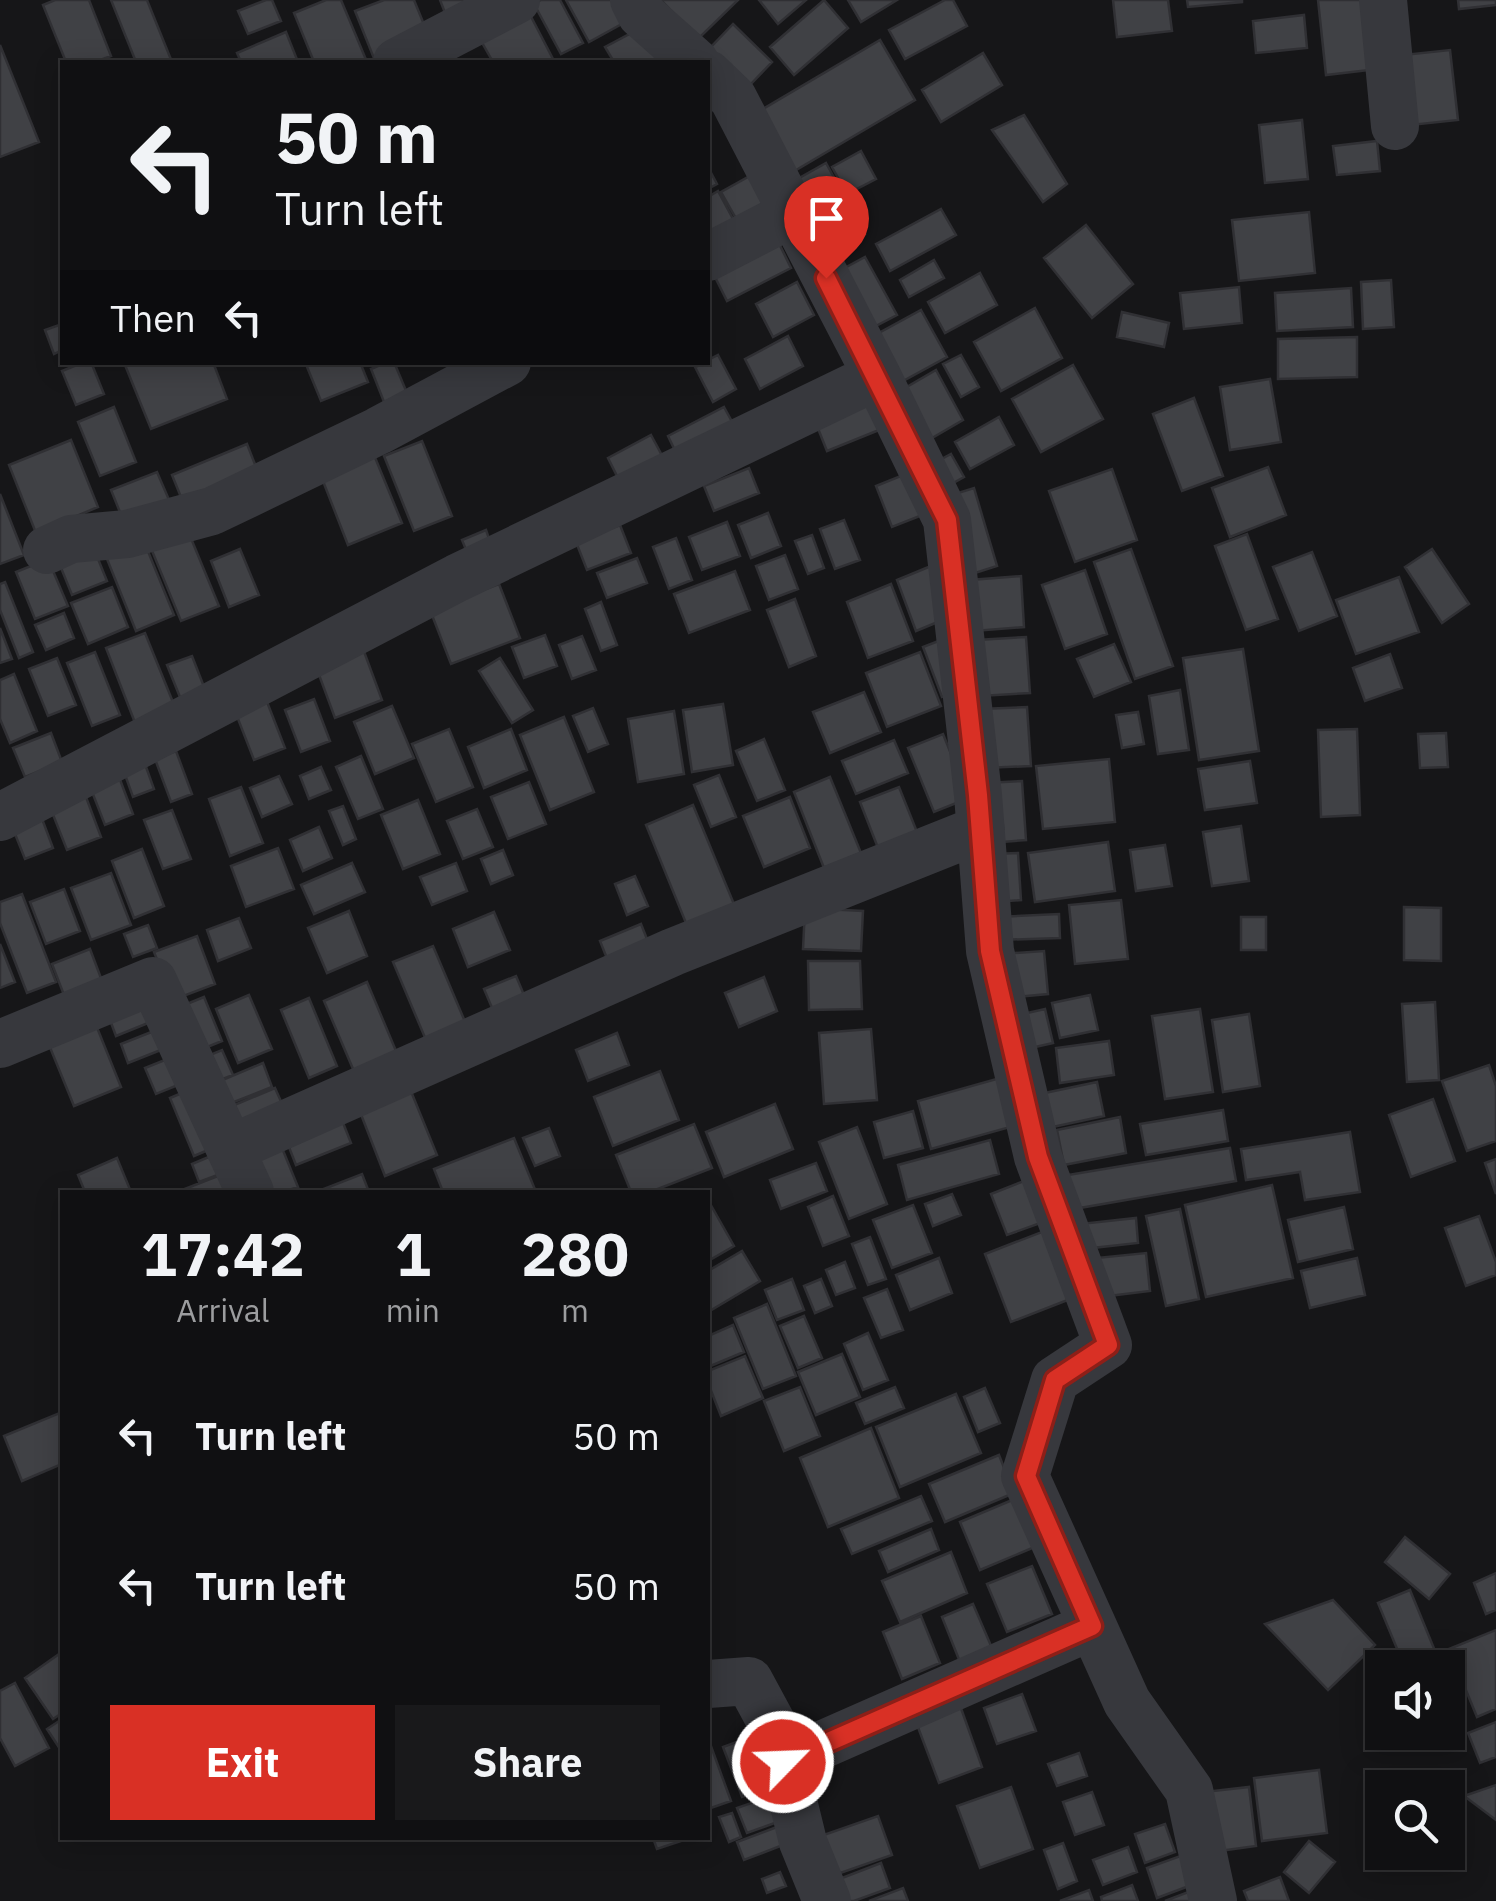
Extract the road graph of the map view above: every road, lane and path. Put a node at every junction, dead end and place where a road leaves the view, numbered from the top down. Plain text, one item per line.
1 (516, 0) edge
2 (634, 0) edge
3 (1383, 0) edge
4 (401, 60) edge
5 (693, 60) edge
6 (710, 76) edge
7 (1395, 126) dead end
8 (793, 212) junction
9 (710, 256) edge
10 (502, 365) edge
11 (877, 376) junction
12 (47, 550) dead end
13 (0, 817) edge
14 (981, 829) junction
15 (0, 1044) edge
16 (230, 1148) junction
17 (249, 1190) edge
18 (1092, 1626) junction
19 (710, 1684) edge
20 (783, 1762) junction
21 (827, 1901) edge
22 (1213, 1901) edge

1 - 4 street
2 - 5 street
3 - 7 street
6 - 8 street
8 - 9 street
8 - 11 street
10 - 12 street
11 - 13 street
11 - 14 street
14 - 16 street
14 - 18 street
15 - 16 street
16 - 17 street
18 - 20 street
18 - 22 street
19 - 20 street
20 - 21 street

